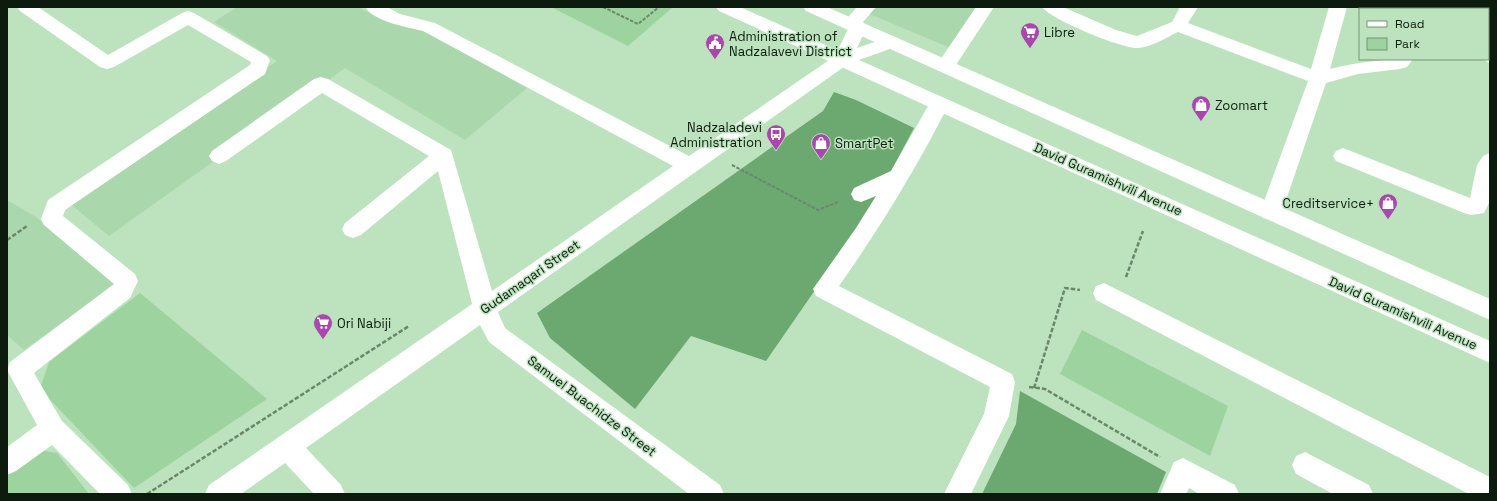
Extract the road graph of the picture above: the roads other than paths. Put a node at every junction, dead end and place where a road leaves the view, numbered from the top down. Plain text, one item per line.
1 (26, 7) edge
2 (374, 7) edge
3 (725, 7) edge
4 (812, 7) edge
5 (867, 7) edge
6 (985, 7) edge
7 (1051, 7) edge
8 (1189, 7) edge
9 (1338, 7) edge
10 (854, 25) junction
11 (1178, 26) junction
12 (892, 42) junction
13 (842, 60) junction
14 (1403, 60) edge
15 (1360, 63) edge
16 (945, 66) junction
17 (1318, 78) junction
18 (939, 104) junction
19 (444, 155) junction
20 (218, 156) dead end
21 (1343, 156) dead end
22 (1490, 161) edge
23 (690, 166) junction
24 (896, 177) junction
25 (861, 194) road end
26 (1271, 212) junction
27 (353, 229) dead end
28 (1111, 296) road end
29 (485, 308) junction
30 (1490, 310) edge
31 (1490, 352) edge
32 (13, 365) edge
33 (54, 428) junction
34 (286, 446) junction
35 (7, 462) edge
36 (1305, 465) dead end
37 (1490, 491) edge
38 (118, 494) edge
39 (218, 494) edge
40 (332, 494) edge
41 (711, 494) edge
42 (957, 494) edge
43 (1173, 494) edge
44 (1226, 494) edge
45 (1360, 494) edge

1 - 32 main road
2 - 23 main road
3 - 13 main road, David Guramishvili Avenue
4 - 10 main road
5 - 10 main road
6 - 16 main road
7 - 11 main road
8 - 11 main road
9 - 17 main road
10 - 12 main road
10 - 13 main road
11 - 17 main road
12 - 13 main road
12 - 16 main road
13 - 18 main road, David Guramishvili Avenue
13 - 23 main road, Gudamaqari Street
14 - 15 main road
15 - 17 main road
16 - 26 main road
17 - 26 main road
18 - 24 main road
18 - 31 main road, David Guramishvili Avenue
19 - 20 main road
19 - 27 main road
19 - 29 main road, Samuel Buachidze Street
21 - 22 main road
23 - 29 main road, Gudamaqari Street
24 - 25 main road
24 - 42 main road
26 - 30 main road
28 - 37 main road
29 - 34 main road, Gudamaqari Street
29 - 41 main road, Samuel Buachidze Street
32 - 33 main road
33 - 35 main road
33 - 38 main road
34 - 39 main road, Gudamaqari Street
34 - 40 main road
36 - 45 main road
43 - 44 main road

